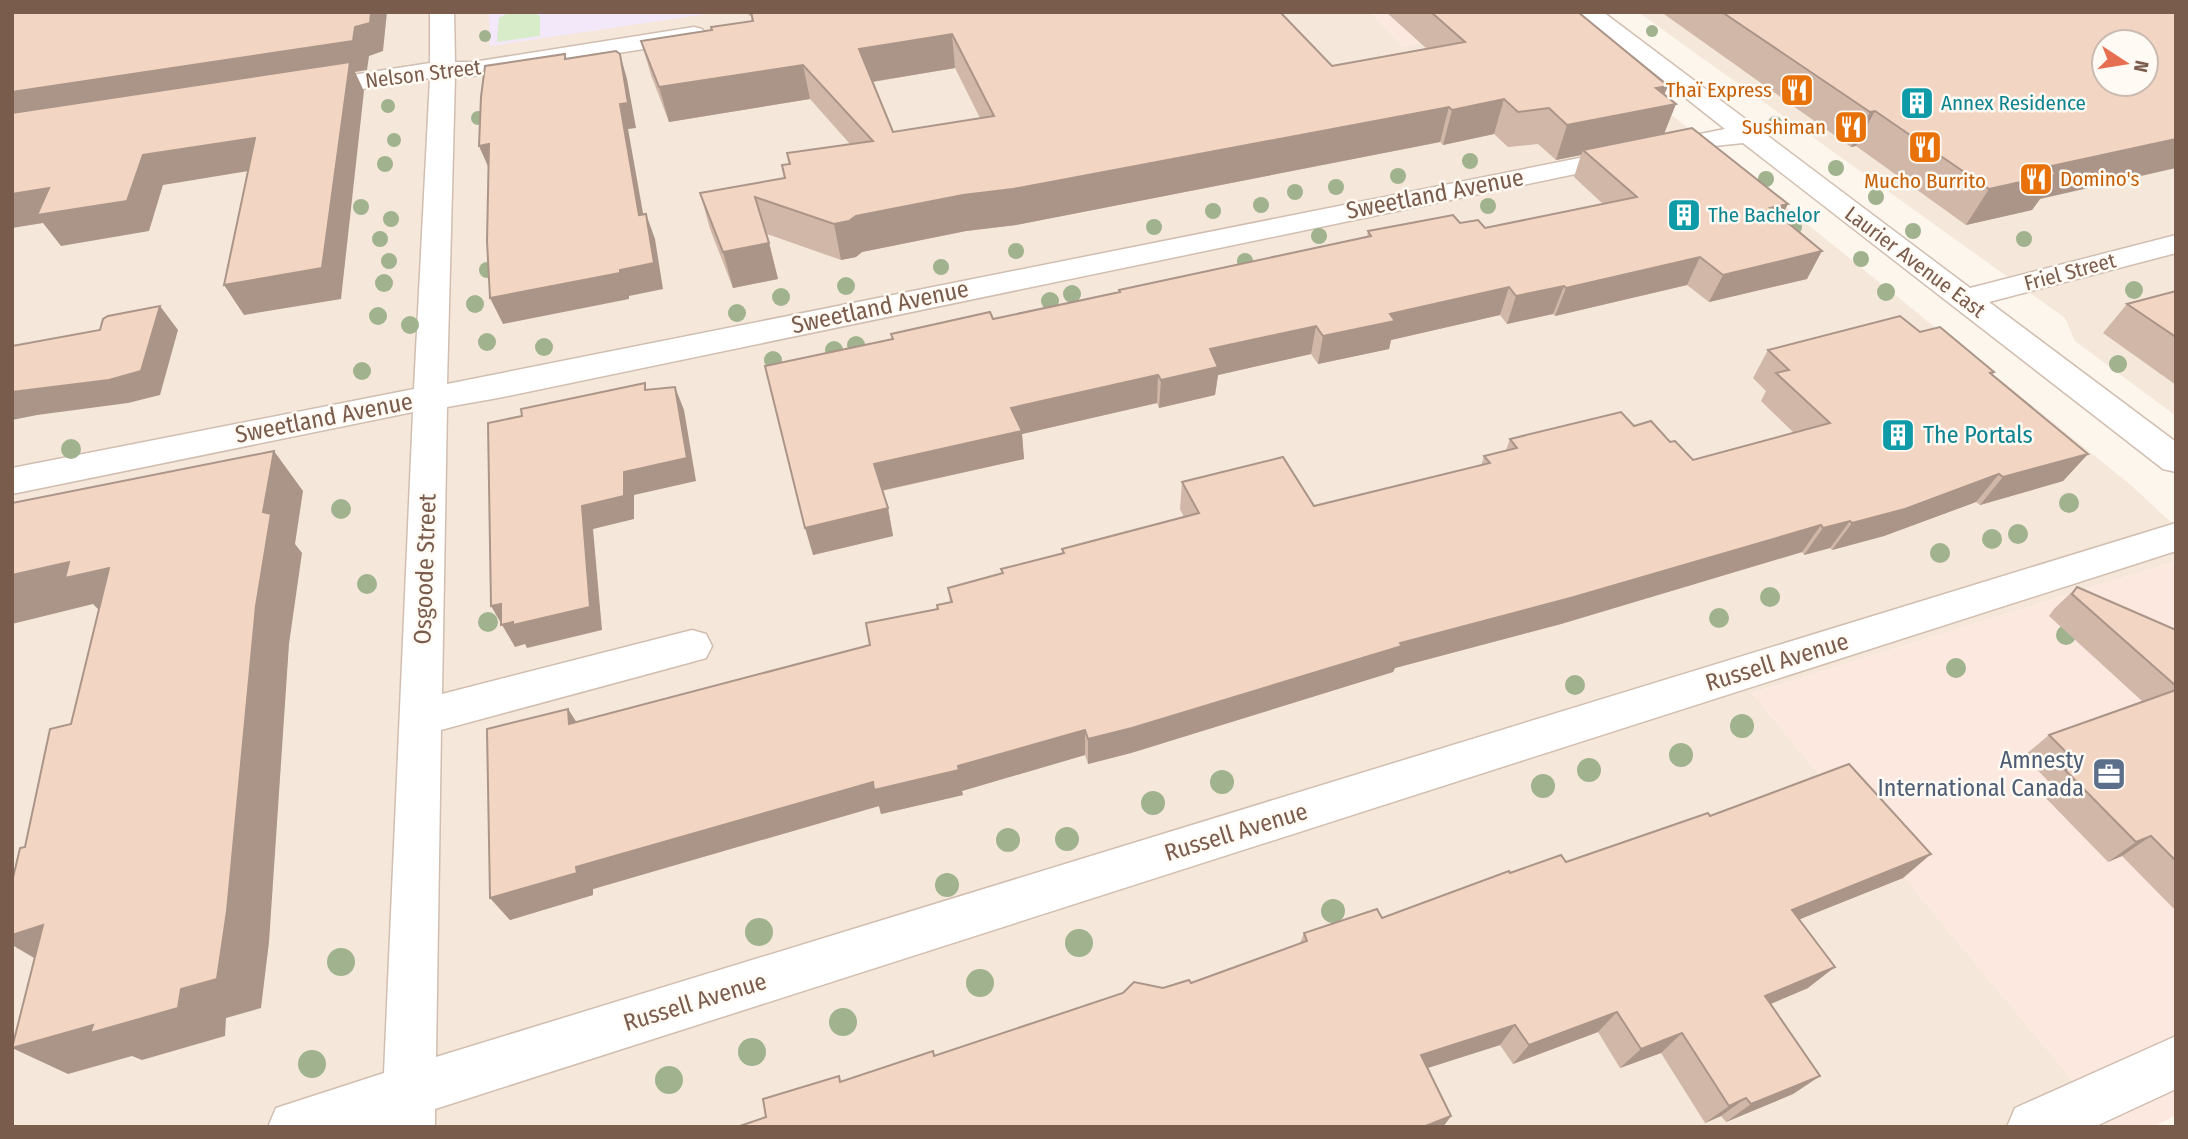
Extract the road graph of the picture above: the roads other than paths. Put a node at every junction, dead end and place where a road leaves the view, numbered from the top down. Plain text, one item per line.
1 (442, 12) edge
2 (1588, 12) edge
3 (718, 31) edge
4 (441, 69) junction
5 (285, 93) edge
6 (1748, 135) junction
7 (2176, 244) edge
8 (1963, 299) junction
9 (430, 399) junction
10 (2176, 460) edge
11 (12, 481) edge
12 (2176, 537) edge
13 (692, 646) dead end
14 (420, 718) junction
15 (2176, 1062) edge
16 (409, 1109) edge
17 (295, 1127) edge
18 (2034, 1127) edge

1 - 4 street, Osgoode Street
2 - 6 street, Laurier Avenue East
3 - 4 street, Nelson Street
4 - 5 street, Nelson Street
4 - 9 street, Osgoode Street
6 - 8 street, Laurier Avenue East
6 - 9 street, Sweetland Avenue
7 - 8 street, Friel Street
8 - 10 street, Laurier Avenue East
9 - 11 street, Sweetland Avenue
9 - 14 street, Osgoode Street
12 - 16 street, Russell Avenue
13 - 14 street
14 - 16 street, Osgoode Street
15 - 18 street
16 - 17 street, Russell Avenue

